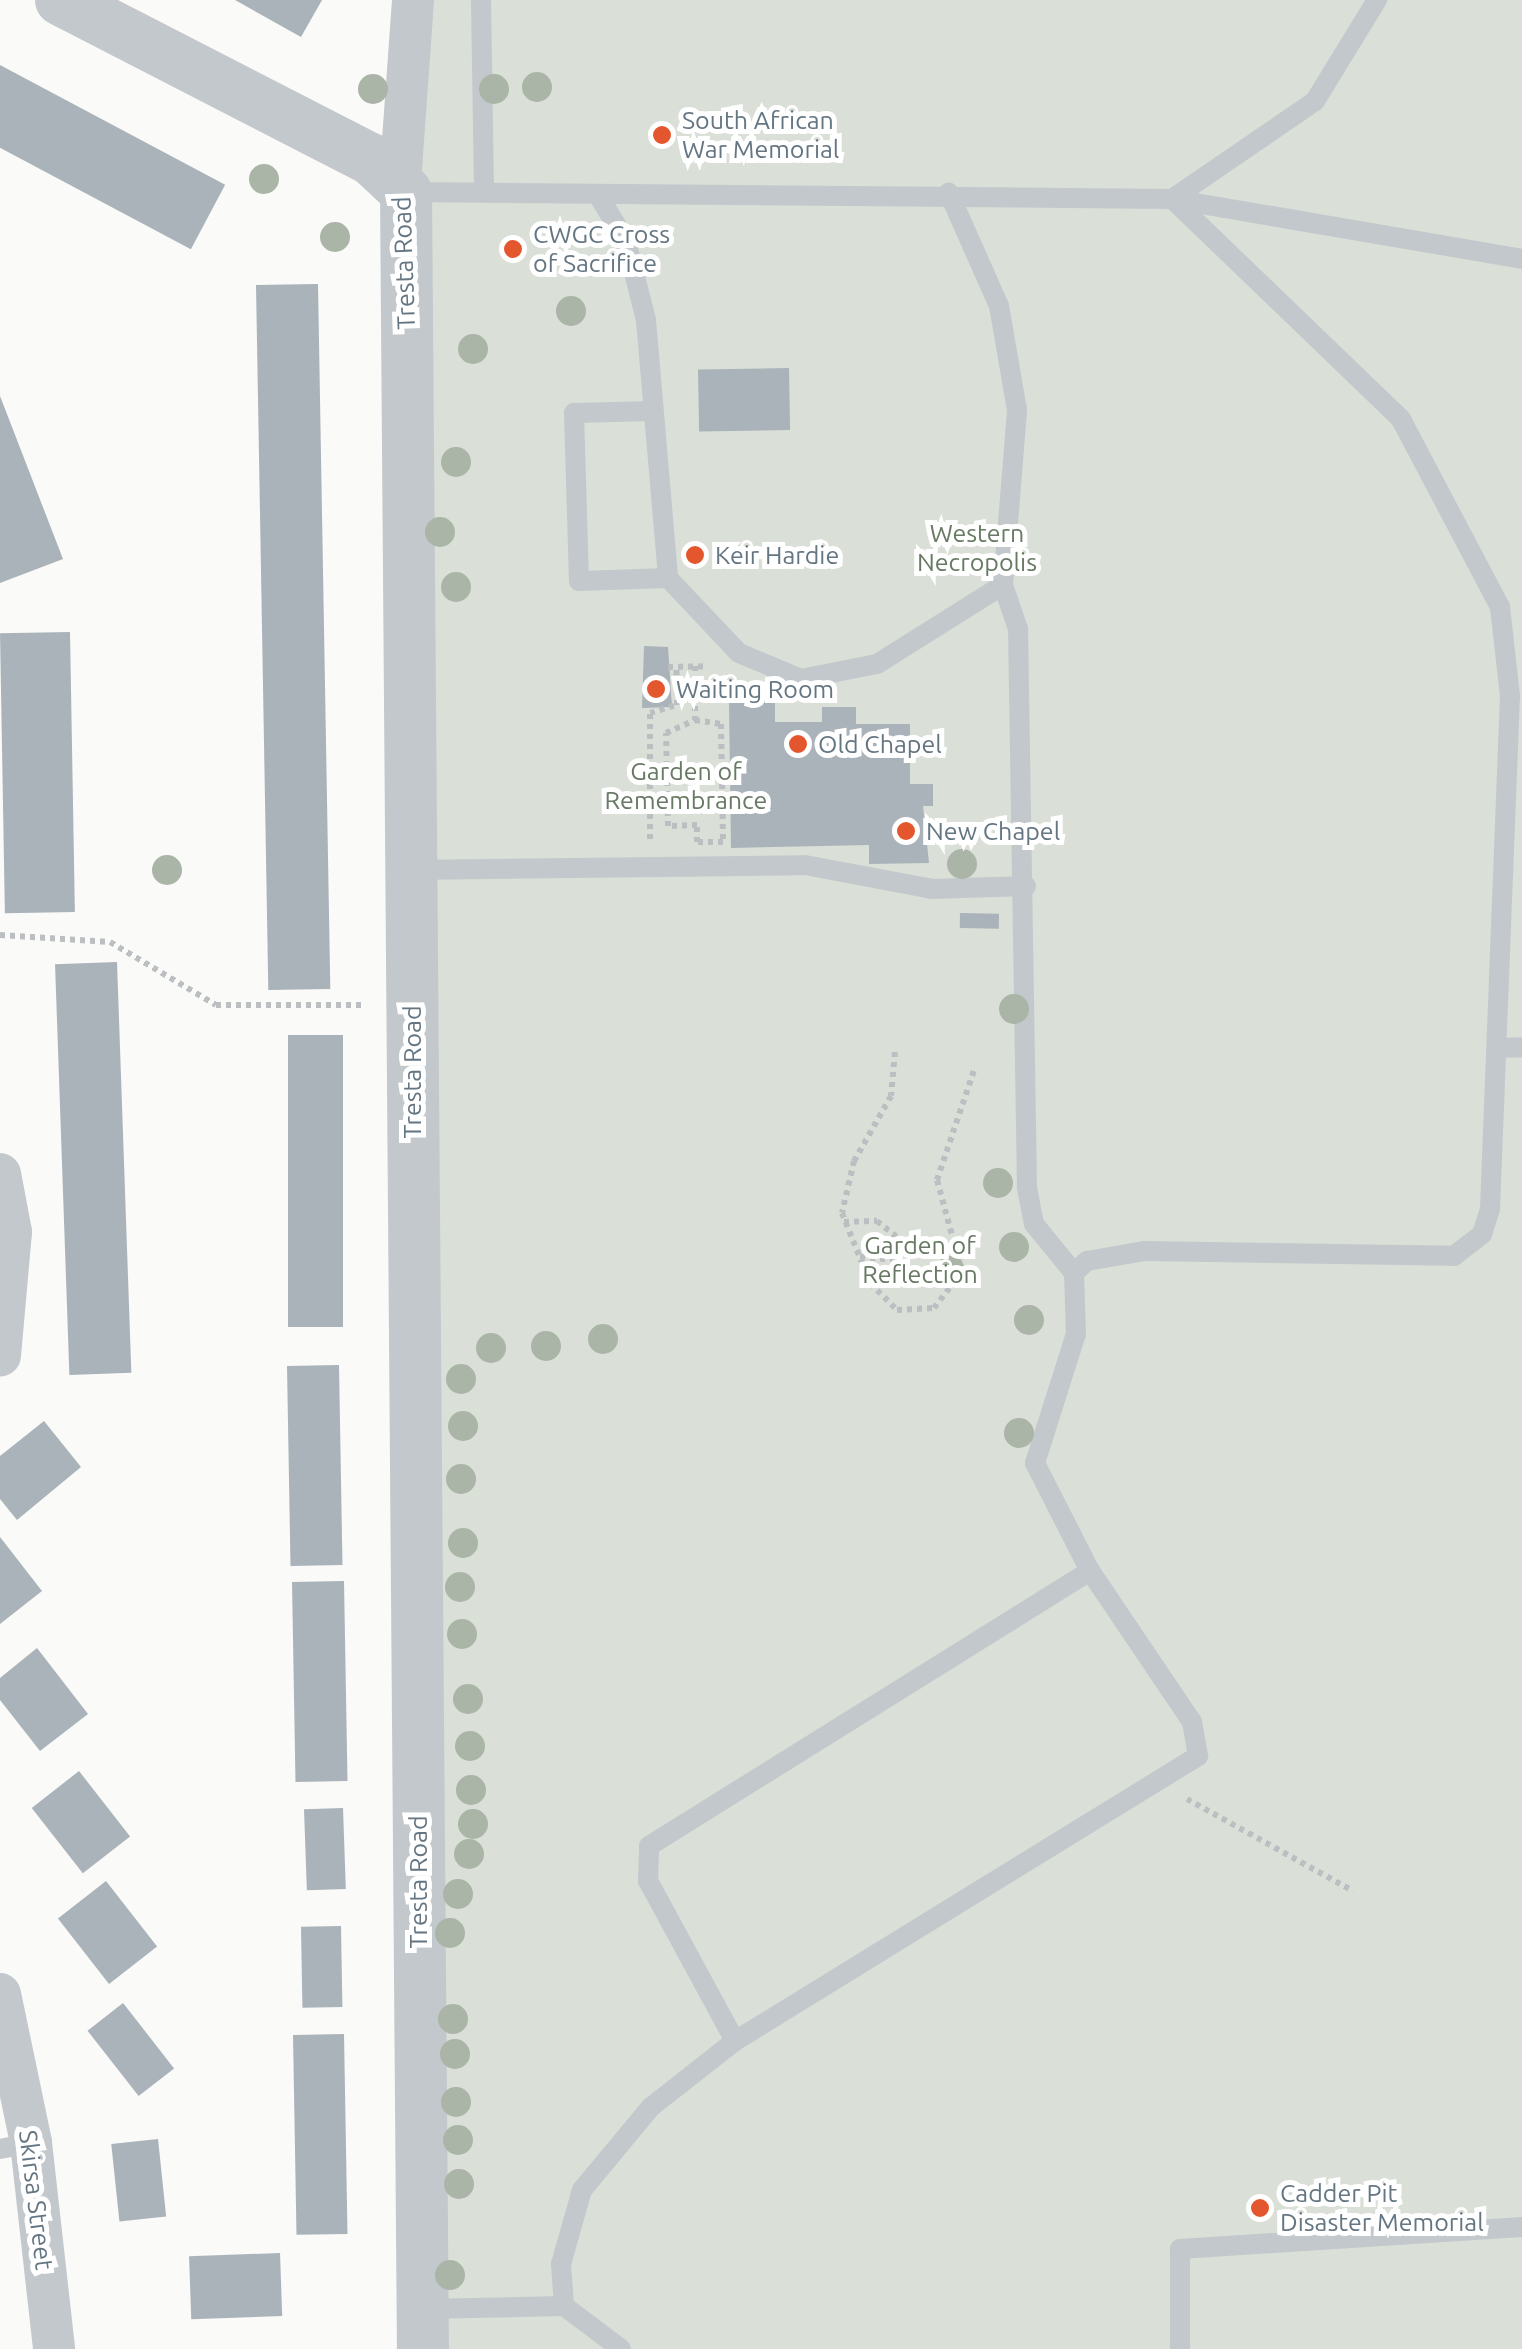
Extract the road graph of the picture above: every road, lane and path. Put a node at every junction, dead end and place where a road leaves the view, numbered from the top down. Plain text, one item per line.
1 (61, 0) edge
2 (413, 0) edge
3 (480, 0) edge
4 (1376, 0) edge
5 (403, 187) junction
6 (484, 189) junction
7 (950, 193) junction
8 (598, 195) junction
9 (1172, 199) junction
10 (1522, 259) edge
11 (652, 411) junction
12 (668, 578) junction
13 (1003, 585) junction
14 (676, 666) dead end
15 (694, 666) dead end
16 (695, 720) junction
17 (650, 781) junction
18 (667, 781) junction
19 (697, 842) junction
20 (668, 847) dead end
21 (686, 847) dead end
22 (411, 870) junction
23 (1026, 886) junction
24 (0, 935) edge
25 (412, 1006) junction
26 (1522, 1047) edge
27 (1499, 1048) junction
28 (895, 1052) dead end
29 (975, 1068) dead end
30 (0, 1174) edge
31 (844, 1222) junction
32 (858, 1257) junction
33 (1074, 1273) junction
34 (0, 1356) edge
35 (1090, 1570) junction
36 (1156, 1781) junction
37 (1353, 1891) dead end
38 (0, 1994) edge
39 (735, 2041) junction
40 (15, 2146) edge
41 (1522, 2227) edge
42 (564, 2306) junction
43 (422, 2329) edge
44 (54, 2349) edge
45 (621, 2349) edge
46 (1180, 2349) edge

1 - 5 street, Tresta Road
2 - 5 street
3 - 6 lane
4 - 9 lane
5 - 6 lane
5 - 22 street, Tresta Road
6 - 8 lane
7 - 8 lane
7 - 9 lane
7 - 13 lane
8 - 11 lane
9 - 10 lane
9 - 27 lane
11 - 12 lane
11 - 12 lane
12 - 13 lane
13 - 23 lane
14 - 17 path
15 - 16 path
16 - 18 path
16 - 19 path
17 - 18 path
17 - 20 path
18 - 19 path
19 - 21 path
22 - 23 lane
22 - 25 street, Tresta Road
23 - 33 lane
24 - 25 path
25 - 43 street, Tresta Road
26 - 27 lane
27 - 33 lane
28 - 31 path
29 - 32 path
30 - 34 street
31 - 32 path
31 - 32 path
33 - 35 lane
35 - 36 lane
35 - 39 lane
36 - 37 path
36 - 39 lane
38 - 40 street, Skirsa Street
39 - 42 lane
40 - 44 street, Skirsa Street
41 - 46 lane
42 - 43 lane
42 - 45 lane

